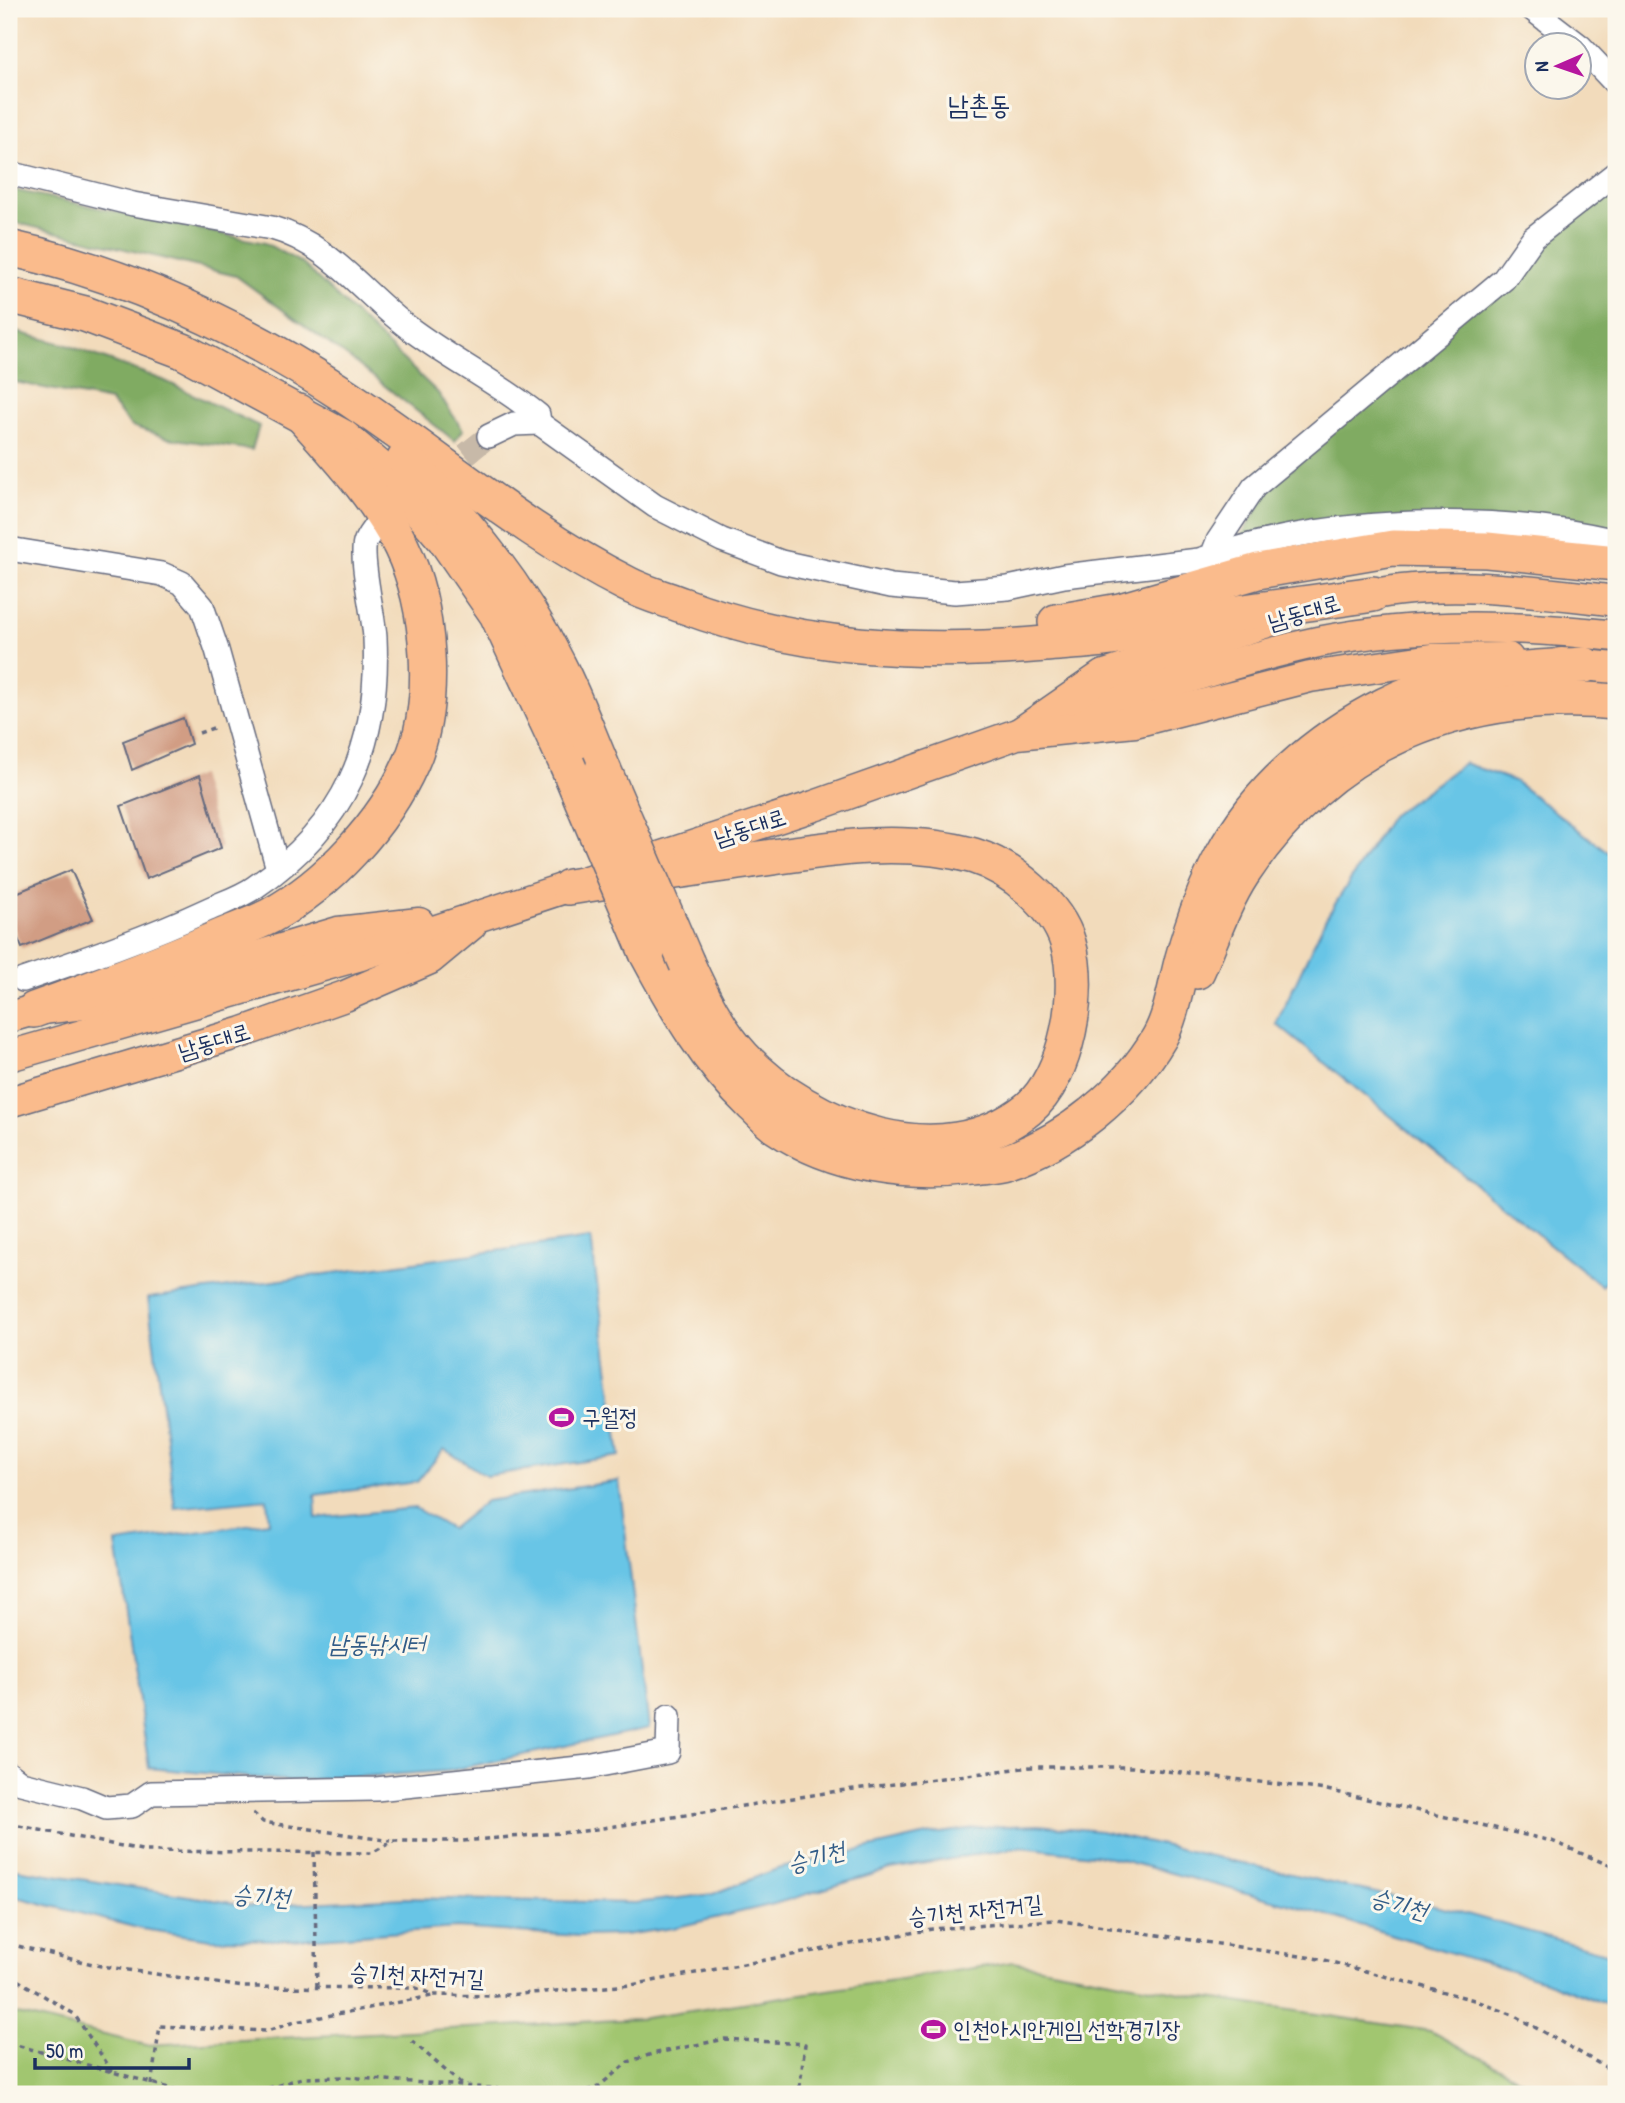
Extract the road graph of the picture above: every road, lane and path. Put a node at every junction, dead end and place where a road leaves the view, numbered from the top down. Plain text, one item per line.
1 (1532, 9) edge
2 (1616, 84) edge
3 (9, 173) edge
4 (1616, 173) edge
5 (9, 248) edge
6 (9, 295) edge
7 (339, 392) junction
8 (299, 412) junction
9 (539, 423) junction
10 (489, 436) tunnel mouth
11 (376, 525) dead end
12 (1616, 541) edge
13 (9, 548) edge
14 (1212, 556) junction
15 (1616, 563) edge
16 (1373, 594) junction
17 (1616, 601) edge
18 (1616, 636) edge
19 (844, 645) junction
20 (1601, 666) edge
21 (1616, 702) edge
22 (1017, 734) junction
23 (278, 869) junction
24 (569, 887) junction
25 (482, 915) junction
26 (22, 1003) edge
27 (1161, 1035) junction
28 (9, 1056) edge
29 (9, 1102) edge
30 (669, 1716) dead end
31 (9, 1774) edge
32 (232, 1792) junction
33 (9, 1824) edge
34 (393, 1841) junction
35 (314, 1852) junction
36 (1616, 1868) edge
37 (9, 1944) edge
38 (9, 1975) edge
39 (317, 1989) junction
40 (434, 1995) junction
41 (412, 2041) dead end
42 (9, 2043) edge
43 (1616, 2073) edge
44 (114, 2074) junction
45 (151, 2085) junction
46 (463, 2086) junction
47 (486, 2088) junction
48 (191, 2094) edge
49 (249, 2094) edge
50 (486, 2094) edge
51 (568, 2094) edge
52 (577, 2094) edge
53 (799, 2094) edge

1 - 2 lane
3 - 9 lane
4 - 14 lane
5 - 7 highway
6 - 8 highway
7 - 19 highway
7 - 24 highway, bridge
8 - 26 highway
8 - 27 highway, bridge
9 - 10 lane
9 - 14 lane
11 - 23 lane
12 - 14 lane
13 - 23 lane
15 - 19 highway
16 - 17 main road, 남동대로
16 - 19 highway
16 - 22 main road, 남동대로
18 - 22 main road
20 - 22 main road, 남동대로
20 - 27 highway
21 - 27 highway
22 - 24 main road, 남동대로
23 - 26 lane
24 - 25 main road, 남동대로
25 - 26 main road, 남동대로
25 - 28 main road, 남동대로
25 - 29 main road, 남동대로
30 - 32 lane
31 - 32 lane
32 - 34 path
33 - 35 path
34 - 35 path
34 - 36 path
35 - 39 path, 승기천 자전거길
37 - 39 path, 승기천 자전거길
38 - 44 path
39 - 40 path, 승기천 자전거길
40 - 43 path, 승기천 자전거길
40 - 45 path
41 - 46 path
42 - 44 path
44 - 45 path
45 - 48 path
46 - 47 path
46 - 49 path
47 - 50 path
47 - 51 path
52 - 53 path

